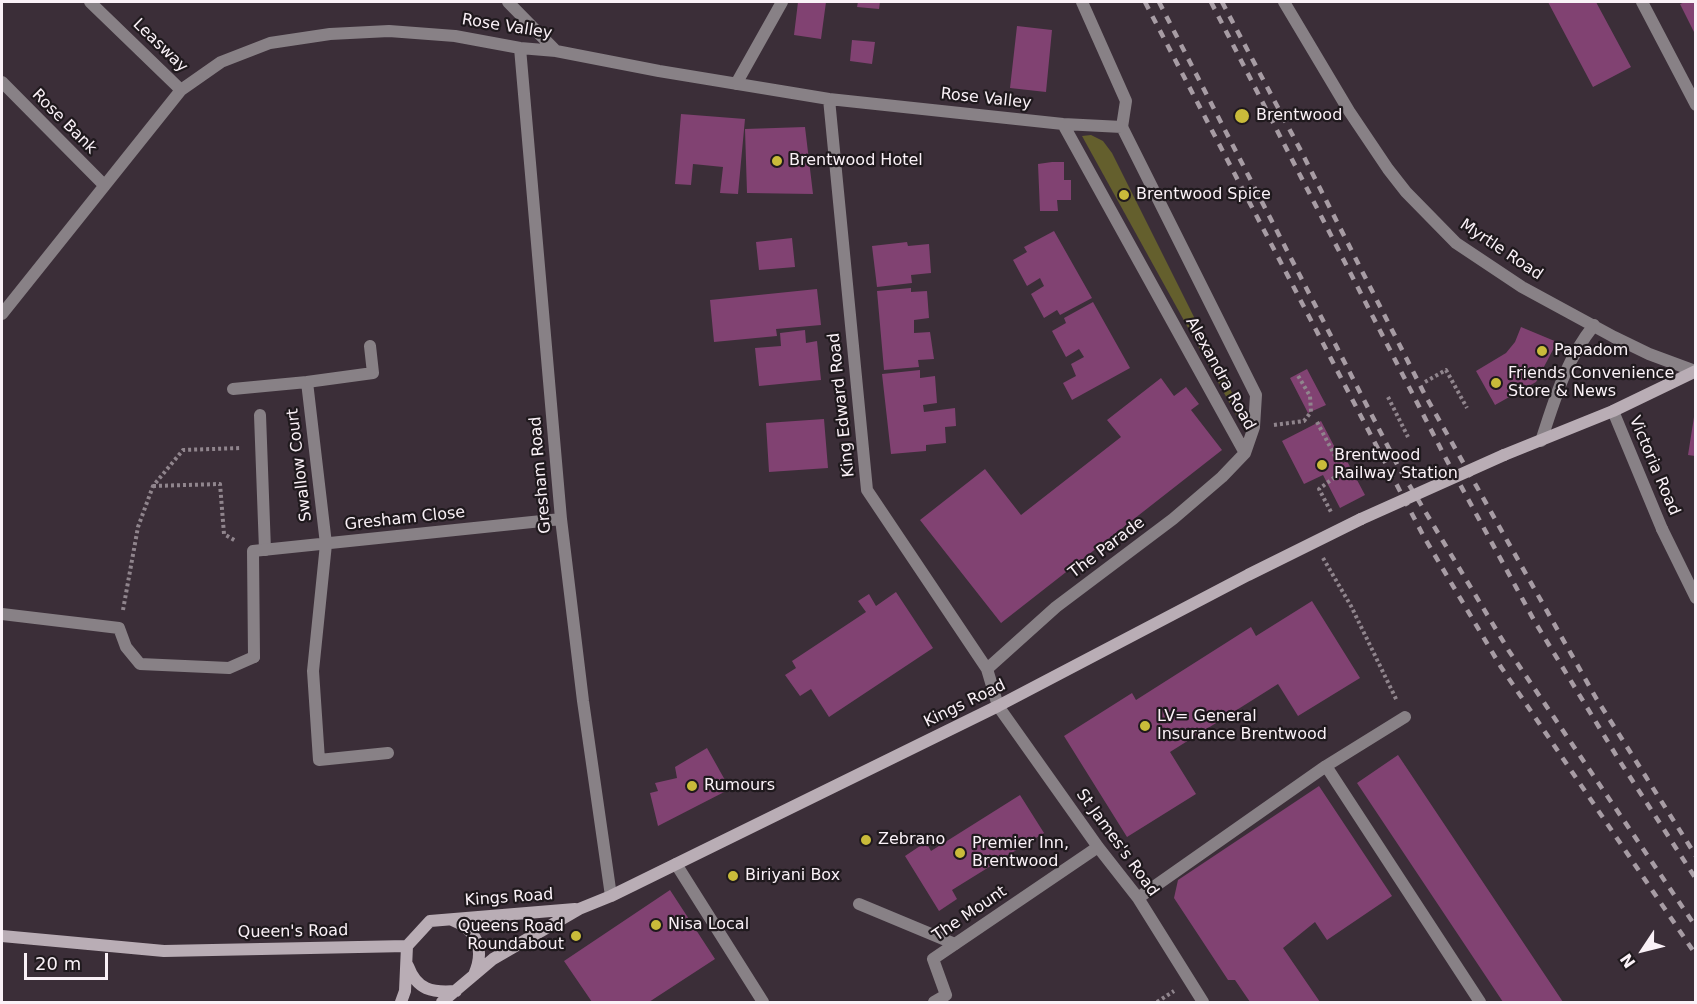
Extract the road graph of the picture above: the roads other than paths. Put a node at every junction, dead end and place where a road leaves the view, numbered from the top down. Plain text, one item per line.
1 (90, 2) edge
2 (508, 2) edge
3 (782, 2) edge
4 (1082, 2) edge
5 (1284, 2) edge
6 (1642, 2) edge
7 (520, 48) junction
8 (556, 51) junction
9 (2, 82) edge
10 (736, 84) junction
11 (181, 90) junction
12 (829, 99) junction
13 (1694, 100) edge
14 (1063, 124) junction
15 (1122, 127) junction
16 (104, 185) junction
17 (2, 314) edge
18 (1594, 325) junction
19 (370, 346) dead end
20 (1695, 371) edge
21 (307, 382) junction
22 (233, 389) dead end
23 (1613, 411) junction
24 (260, 415) dead end
25 (1541, 441) junction
26 (1245, 453) junction
27 (561, 519) junction
28 (326, 544) junction
29 (259, 551) junction
30 (1695, 598) edge
31 (2, 614) edge
32 (987, 669) junction
33 (998, 706) junction
34 (1405, 717) road end
35 (388, 753) dead end
36 (1326, 766) junction
37 (1098, 847) junction
38 (676, 864) junction
39 (611, 896) junction
40 (1138, 898) junction
41 (859, 904) dead end
42 (579, 909) junction
43 (442, 919) junction
44 (2, 936) edge
45 (955, 944) junction
46 (407, 946) junction
47 (406, 962) junction
48 (472, 979) junction
49 (457, 991) junction
50 (402, 1002) edge
51 (442, 1002) edge
52 (762, 1002) edge
53 (934, 1002) edge
54 (1203, 1002) edge
55 (1480, 1002) edge

1 - 11 street, Leasway
2 - 8 street
3 - 10 street
4 - 15 street
5 - 18 street, Myrtle Road
6 - 13 street
7 - 8 street, Rose Valley
7 - 11 street, Rose Valley
7 - 27 street, Gresham Road
8 - 10 street, Rose Valley
9 - 16 street, Rose Bank
10 - 12 street, Rose Valley
11 - 16 street, Rose Valley
12 - 14 street, Rose Valley
12 - 32 street, King Edward Road
14 - 15 street, Rose Valley
14 - 26 street, Alexandra Road
15 - 26 street, Alexandra Road
16 - 17 street, Rose Valley
18 - 20 street, Myrtle Road
18 - 25 street
19 - 21 street
20 - 23 main road, Kings Road
21 - 22 street
21 - 28 street, Swallow Court
23 - 25 main road, Kings Road
23 - 30 street, Victoria Road
24 - 29 street
25 - 33 main road, Kings Road, bridge
26 - 32 street, The Parade
27 - 28 street, Gresham Close
27 - 39 street, Gresham Road
28 - 29 street, Gresham Close
28 - 35 street, Swallow Court
29 - 31 street
32 - 33 street, King Edward Road
33 - 37 street, St James's Road
33 - 38 main road, Kings Road
34 - 36 street
36 - 40 street
36 - 55 street
37 - 40 street, St James's Road
37 - 45 street, The Mount
38 - 39 main road, Kings Road
38 - 52 street
39 - 42 main road, Kings Road
40 - 54 street, St James's Road
41 - 45 street
42 - 43 main road, Kings Road
42 - 48 main road, Kings Road
43 - 46 main road, Kings Road
43 - 48 main road, Kings Road
44 - 46 main road, Queen's Road
45 - 53 street, The Mount
46 - 47 main road
47 - 49 main road
47 - 50 main road
48 - 49 main road, Kings Road
49 - 51 main road, Kings Road

